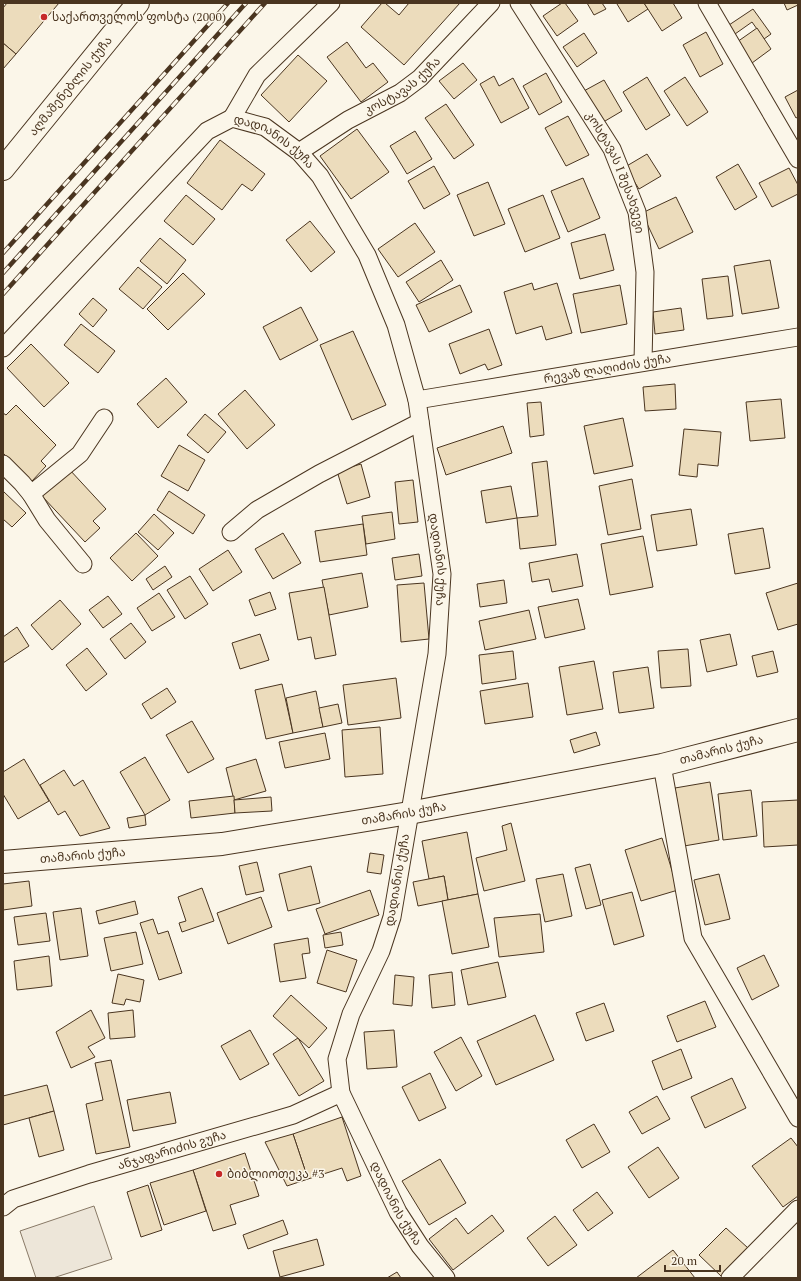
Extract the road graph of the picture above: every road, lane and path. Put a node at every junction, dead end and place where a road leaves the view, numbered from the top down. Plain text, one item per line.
1 (138, 3) edge
2 (331, 3) edge
3 (491, 3) edge
4 (520, 3) edge
5 (707, 3) edge
6 (232, 118) junction
7 (299, 152) junction
8 (798, 159) edge
9 (3, 168) edge
10 (798, 337) edge
11 (3, 348) edge
12 (643, 362) junction
13 (417, 400) junction
14 (104, 418) dead end
15 (420, 422) junction
16 (3, 464) edge
17 (31, 494) junction
18 (232, 532) dead end
19 (83, 564) dead end
20 (798, 730) edge
21 (662, 765) junction
22 (409, 813) junction
23 (3, 862) edge
24 (341, 1093) junction
25 (798, 1118) edge
26 (3, 1207) edge
27 (798, 1209) edge
28 (446, 1278) edge
29 (730, 1278) edge

1 - 9 main road, აღმაშენებლის ქუჩა
2 - 6 street
3 - 7 street, კოსტავას ქუჩა
4 - 12 street, კოსტავას I შესახვევი
5 - 8 street
6 - 7 street, დადიანის ქუჩა
6 - 11 street, დადიანის ქუჩა
7 - 13 street, დადიანის ქუჩა
10 - 12 street, რევაზ ლაღიძის ქუჩა
12 - 13 street, რევაზ ლაღიძის ქუჩა
13 - 15 street, დადიანის ქუჩა
14 - 17 street
15 - 18 street
15 - 22 street, დადიანის ქუჩა
16 - 17 street
17 - 19 street
20 - 21 main road, თამარის ქუჩა
21 - 22 main road, თამარის ქუჩა
21 - 25 street
22 - 23 main road, თამარის ქუჩა
22 - 24 street, დადიანის ქუჩა
24 - 26 street, ანჯაფარიძის ჷუჩა
24 - 28 street, დადიანის ქუჩა
27 - 29 street

